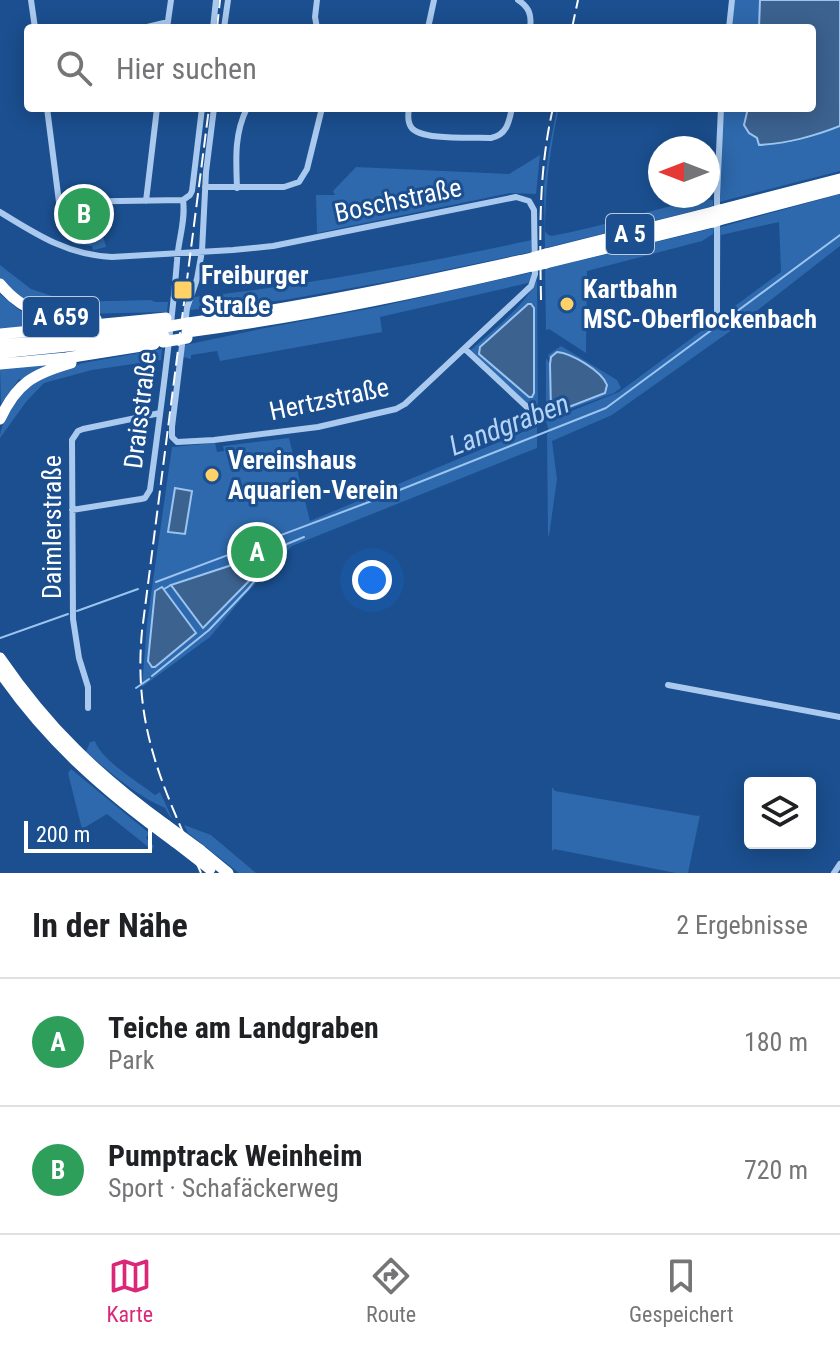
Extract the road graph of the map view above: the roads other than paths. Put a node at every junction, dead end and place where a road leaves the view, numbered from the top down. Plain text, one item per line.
1 (31, 0) edge
2 (171, 0) edge
3 (216, 0) edge
4 (228, 0) edge
5 (317, 0) edge
6 (434, 0) edge
7 (518, 0) edge
8 (732, 0) edge
9 (443, 1) edge
10 (433, 10) junction
11 (34, 24) edge
12 (168, 24) edge
13 (213, 24) edge
14 (225, 24) edge
15 (316, 24) edge
16 (429, 24) edge
17 (530, 24) edge
18 (729, 24) edge
19 (48, 112) edge
20 (157, 112) edge
21 (202, 112) edge
22 (214, 112) edge
23 (245, 112) edge
24 (321, 112) edge
25 (409, 112) edge
26 (511, 112) edge
27 (721, 112) edge
28 (840, 179) edge
29 (205, 187) junction
30 (237, 188) junction
31 (840, 188) edge
32 (183, 200) junction
33 (146, 201) junction
34 (0, 212) edge
35 (716, 216) junction
36 (202, 251) junction
37 (177, 253) junction
38 (533, 266) junction
39 (0, 284) edge
40 (717, 318) dead end
41 (133, 321) junction
42 (188, 327) junction
43 (164, 331) junction
44 (0, 334) edge
45 (0, 345) edge
46 (465, 349) junction
47 (115, 351) junction
48 (0, 353) edge
49 (0, 364) edge
50 (528, 408) dead end
51 (160, 413) junction
52 (0, 419) edge
53 (72, 510) junction
54 (0, 658) edge
55 (0, 672) edge
56 (668, 685) dead end
57 (88, 708) dead end
58 (840, 717) edge
59 (78, 759) junction
60 (840, 864) edge
61 (212, 871) edge
62 (228, 873) edge
63 (834, 873) edge

1 - 11 street
2 - 12 street
3 - 13 street
4 - 14 street
5 - 15 street
6 - 10 street
7 - 17 street
8 - 18 street
9 - 10 street
10 - 16 street
19 - 33 street
20 - 33 street
21 - 32 street, Draisstraße
22 - 29 street
23 - 30 street
24 - 30 street
25 - 26 street
27 - 40 street
28 - 35 highway, A 5
29 - 30 street
29 - 36 street
31 - 35 highway, A 5
32 - 33 street
32 - 37 street, Draisstraße
34 - 37 street
35 - 38 highway, A 5, bridge
36 - 37 street
36 - 38 street, Boschstraße
36 - 46 street, Hertzstraße
37 - 51 street, Draisstraße
38 - 42 highway, A 5
38 - 42 highway, A 5
38 - 46 street, Hertzstraße
39 - 41 highway, A 659
41 - 43 highway
41 - 44 highway
42 - 43 highway, A 5, bridge
42 - 43 highway
43 - 45 highway, A 5
43 - 47 highway, A 5
43 - 48 highway, A 5
46 - 50 street
47 - 49 highway, A 5
47 - 52 highway, A 5
51 - 53 street, Draisstraße
51 - 53 street, Daimlerstraße
53 - 57 street, Daimlerstraße
54 - 59 highway
55 - 59 highway
56 - 58 street
59 - 61 highway, bridge
59 - 62 highway, bridge
60 - 63 street

